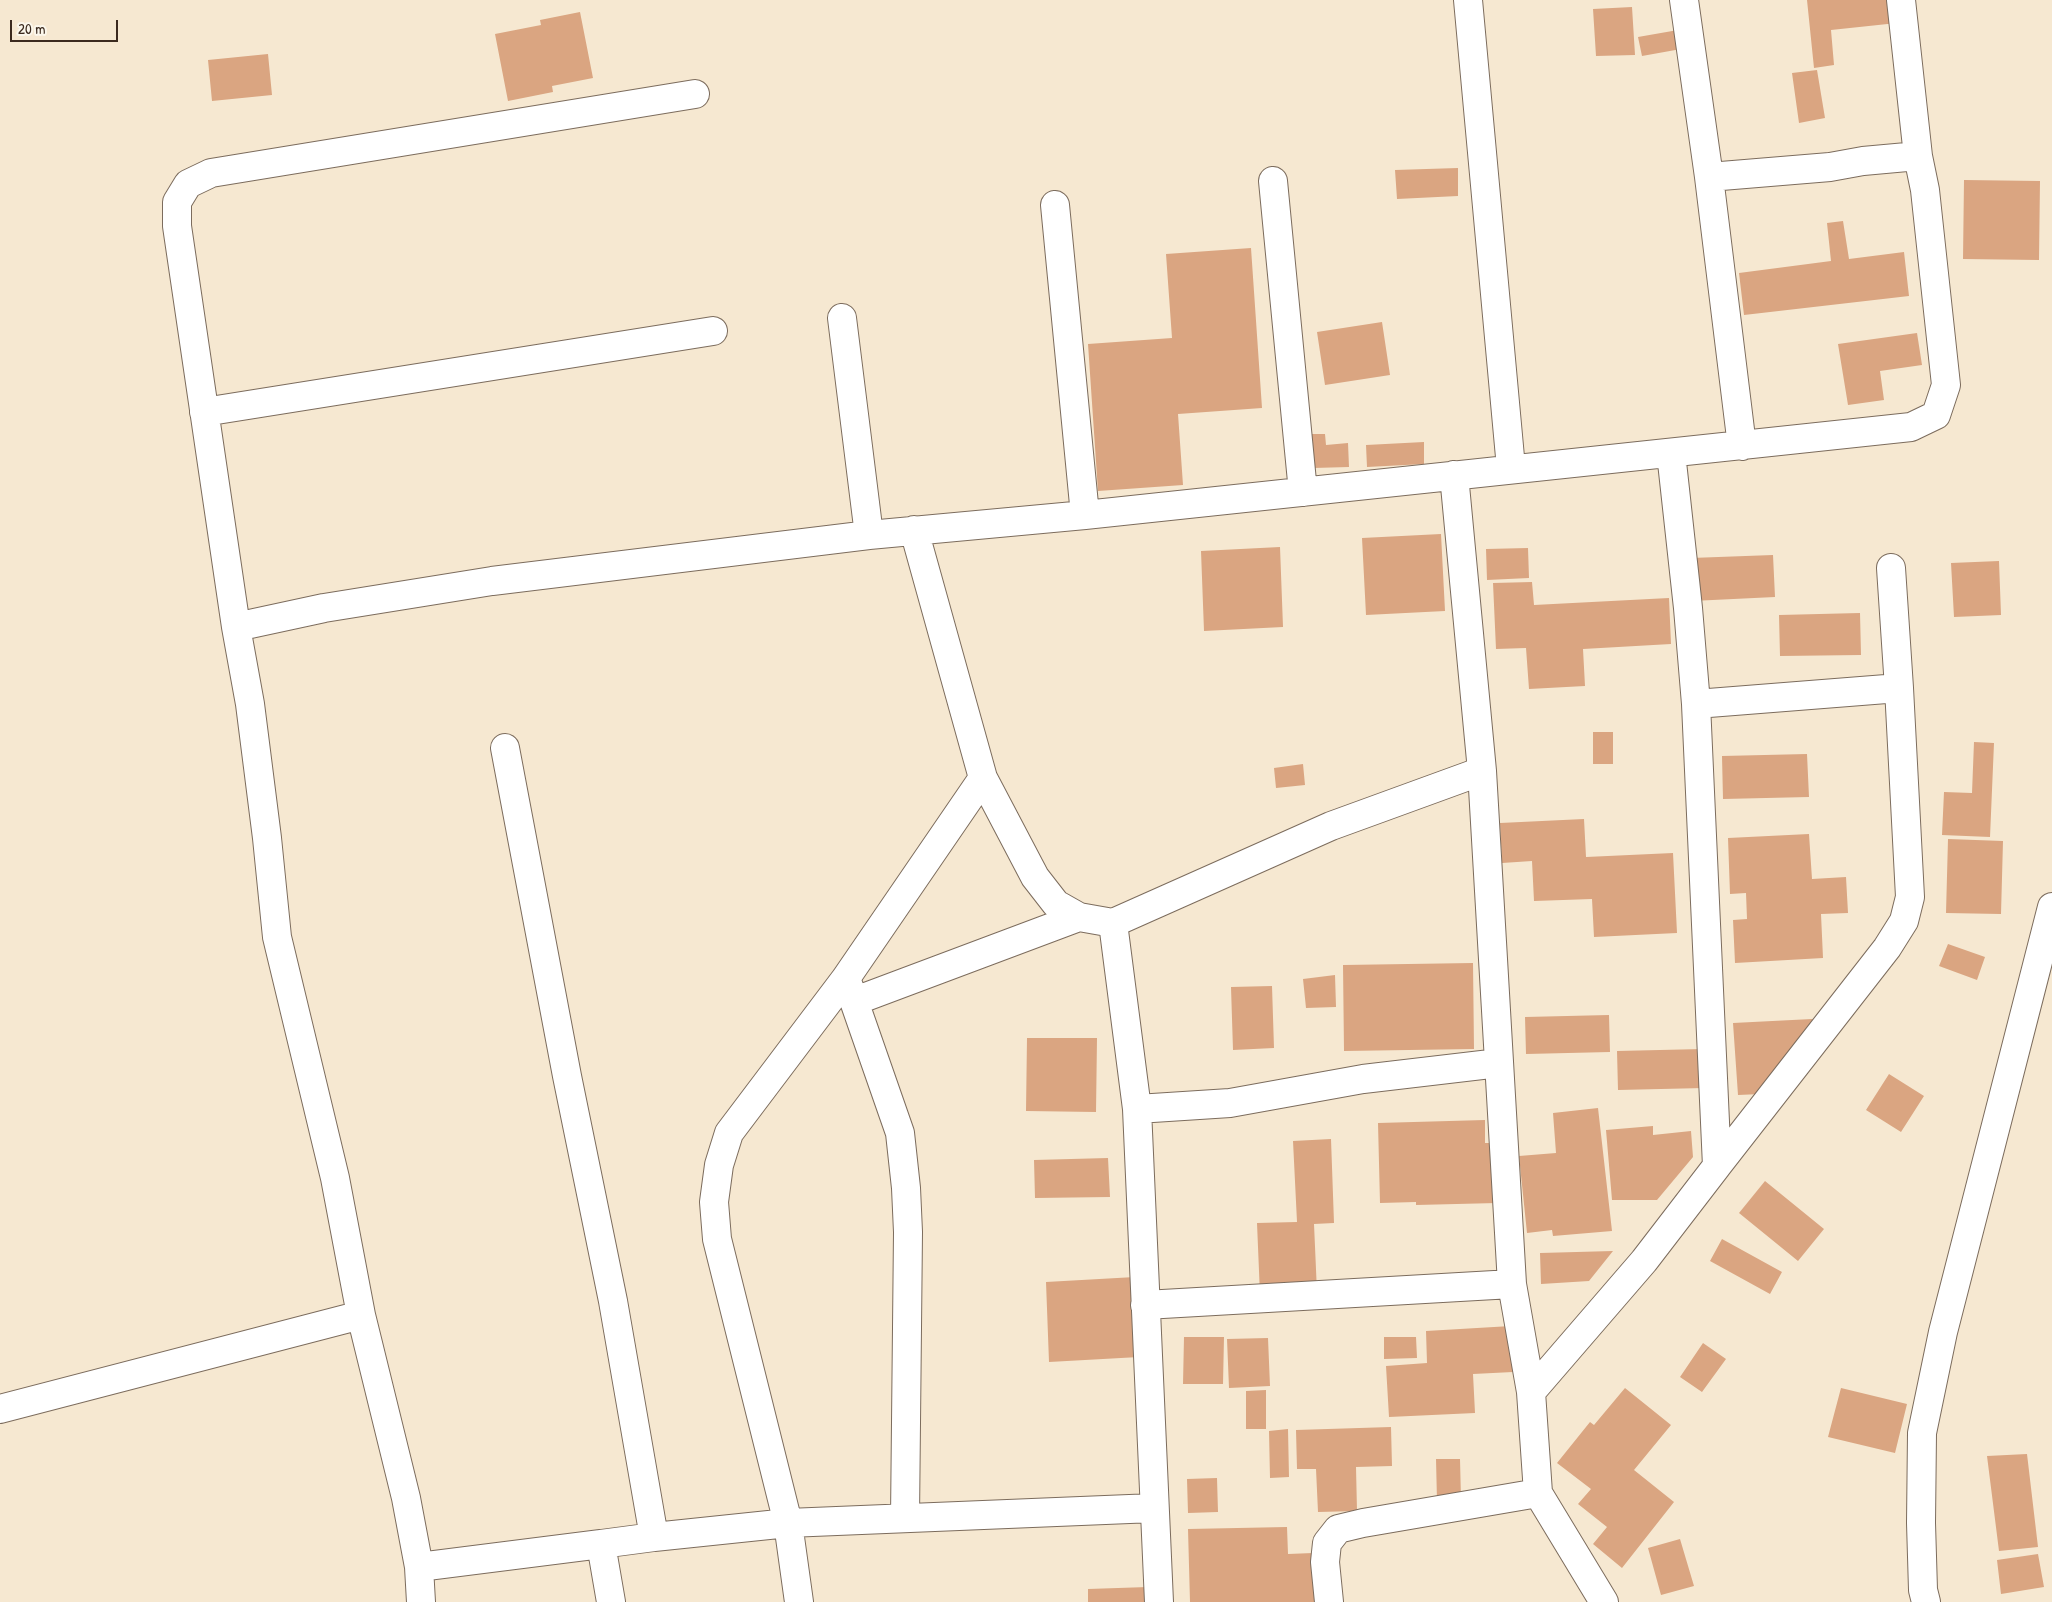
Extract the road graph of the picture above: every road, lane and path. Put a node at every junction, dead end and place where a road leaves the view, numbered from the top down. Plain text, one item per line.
1 (1468, 0) edge
2 (1684, 0) edge
3 (1900, 0) edge
4 (695, 94) dead end
5 (1918, 156) junction
6 (1709, 177) junction
7 (1273, 182) dead end
8 (1055, 205) dead end
9 (842, 318) dead end
10 (713, 331) dead end
11 (204, 412) junction
12 (1742, 446) junction
13 (1671, 453) junction
14 (1511, 468) junction
15 (1454, 475) junction
16 (1303, 492) junction
17 (1085, 515) junction
18 (914, 530) junction
19 (869, 534) junction
20 (1891, 568) dead end
21 (236, 627) junction
22 (1899, 688) junction
23 (1696, 704) junction
24 (505, 748) dead end
25 (1482, 771) junction
26 (983, 778) junction
27 (2052, 907) edge
28 (1079, 917) junction
29 (1113, 923) junction
30 (850, 989) junction
31 (1499, 1063) junction
32 (1137, 1109) junction
33 (1717, 1166) junction
34 (1512, 1284) junction
35 (1145, 1305) junction
36 (361, 1315) junction
37 (1531, 1392) junction
38 (0, 1409) edge
39 (1538, 1492) junction
40 (1154, 1508) junction
41 (905, 1518) junction
42 (788, 1523) junction
43 (654, 1536) junction
44 (601, 1544) junction
45 (419, 1567) junction
46 (422, 1602) edge
47 (611, 1602) edge
48 (799, 1602) edge
49 (1159, 1602) edge
50 (1329, 1602) edge
51 (1604, 1602) edge
52 (1926, 1602) edge

1 - 14 street
2 - 6 street
3 - 5 street
4 - 11 street
5 - 6 street
5 - 12 street
6 - 12 street
7 - 16 street
8 - 17 street
9 - 19 street
10 - 11 street
11 - 21 street
12 - 13 street
13 - 14 street
13 - 23 street
14 - 15 street
15 - 16 street
15 - 25 street
16 - 17 street
17 - 18 street
18 - 19 street
18 - 26 street
19 - 21 street
20 - 22 street
21 - 36 street
22 - 23 street
22 - 33 street
23 - 33 street
24 - 43 street
25 - 29 street
25 - 31 street
26 - 28 street
26 - 30 street
27 - 52 street
28 - 29 street
28 - 30 street
29 - 32 street
30 - 41 street
30 - 42 street
31 - 32 street
31 - 34 street
32 - 35 street
33 - 37 street
34 - 35 street
34 - 37 street
35 - 40 street
36 - 38 street
36 - 45 street
37 - 39 street
39 - 50 street
39 - 51 street
40 - 41 street
40 - 49 street
41 - 42 street
42 - 43 street
42 - 48 street
43 - 44 street
44 - 45 street
44 - 47 street
45 - 46 street

